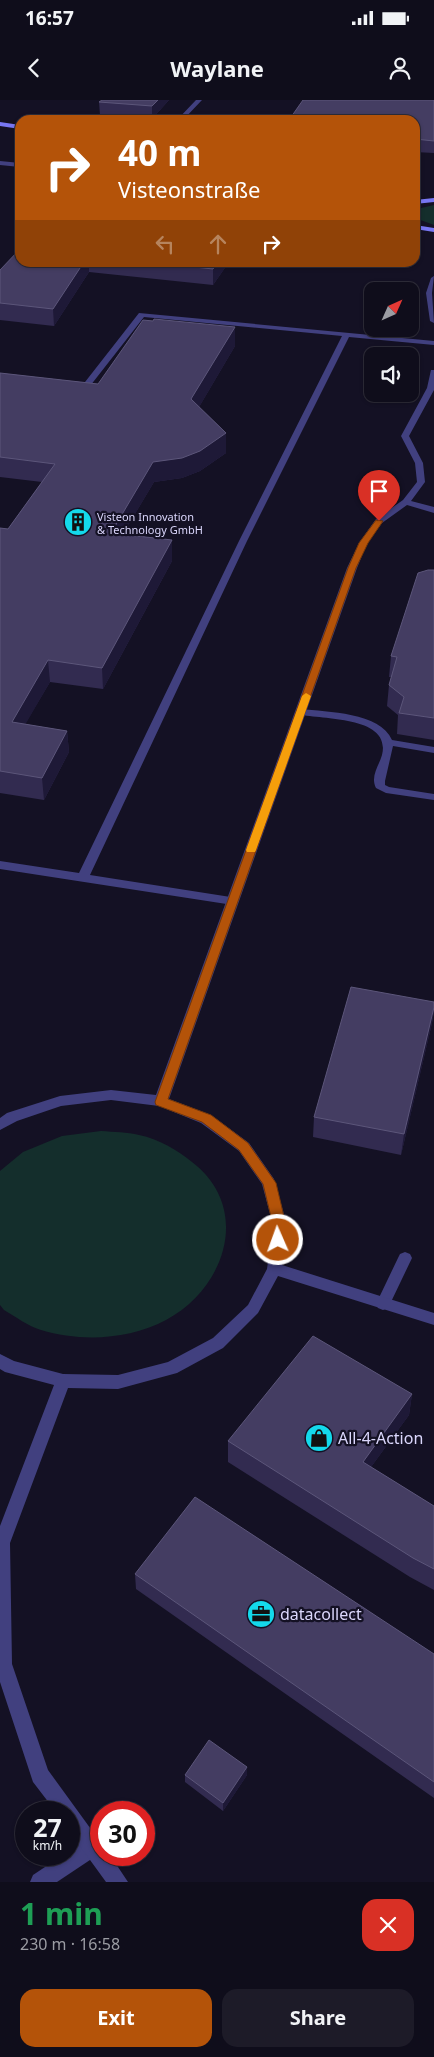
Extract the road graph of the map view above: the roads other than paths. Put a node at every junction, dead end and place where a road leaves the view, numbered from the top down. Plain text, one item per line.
1 (199, 100) edge
2 (185, 115) edge
3 (0, 124) edge
4 (15, 126) edge
5 (0, 163) edge
6 (15, 164) edge
7 (434, 200) edge
8 (420, 201) edge
9 (420, 228) edge
10 (434, 230) edge
11 (434, 278) edge
12 (434, 321) edge
13 (346, 335) junction
14 (434, 343) edge
15 (434, 372) edge
16 (71, 392) edge
17 (406, 502) junction
18 (434, 510) edge
19 (300, 712) junction
20 (387, 742) junction
21 (434, 750) edge
22 (434, 798) edge
23 (0, 865) edge
24 (83, 878) junction
25 (233, 901) junction
26 (161, 1102) junction
27 (0, 1125) edge
28 (405, 1258) dead end
29 (274, 1270) junction
30 (383, 1304) junction
31 (434, 1319) edge
32 (0, 1361) edge
33 (63, 1381) junction
34 (59, 1801) edge
35 (80, 1830) edge
36 (90, 1843) edge
37 (90, 1847) edge
38 (106, 1866) edge
39 (40, 1882) edge
40 (118, 1882) edge

1 - 2 street
3 - 4 street
5 - 6 street
7 - 8 street
9 - 10 street
11 - 12 street
13 - 14 street
13 - 16 street
13 - 24 street
15 - 17 street
17 - 18 street
17 - 19 street
19 - 20 street
19 - 25 street
20 - 21 street
20 - 22 street
23 - 24 street
24 - 25 street
25 - 26 street
26 - 27 street
26 - 29 street
28 - 30 street
29 - 30 street
29 - 33 street
30 - 31 street
32 - 33 street
33 - 34 street
35 - 36 street
37 - 39 street
38 - 40 street

